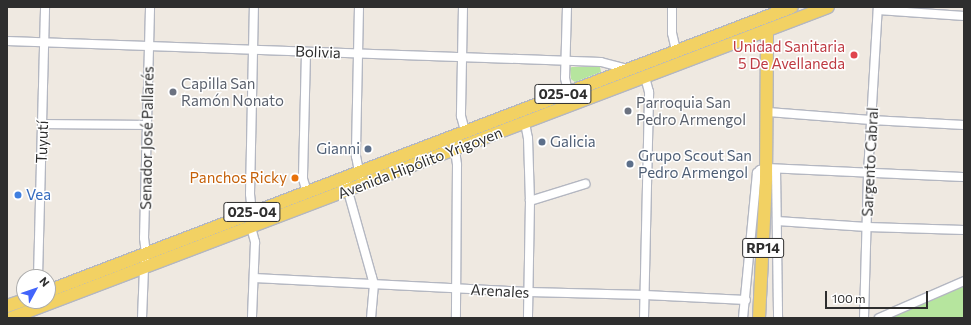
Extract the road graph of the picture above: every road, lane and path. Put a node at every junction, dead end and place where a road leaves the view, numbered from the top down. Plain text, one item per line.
1 (45, 7) edge
2 (150, 7) edge
3 (254, 7) edge
4 (359, 7) edge
5 (463, 7) edge
6 (567, 7) edge
7 (672, 7) edge
8 (792, 7) edge
9 (828, 7) edge
10 (878, 8) edge
11 (767, 12) edge
12 (964, 16) edge
13 (767, 30) junction
14 (7, 41) edge
15 (44, 42) junction
16 (149, 47) junction
17 (254, 49) junction
18 (676, 51) junction
19 (306, 52) junction
20 (358, 53) junction
21 (462, 56) junction
22 (565, 60) junction
23 (627, 69) junction
24 (645, 77) junction
25 (568, 92) junction
26 (768, 112) junction
27 (872, 120) junction
28 (524, 123) junction
29 (42, 124) junction
30 (147, 125) junction
31 (964, 125) edge
32 (465, 131) junction
33 (455, 150) junction
34 (771, 169) junction
35 (359, 171) junction
36 (868, 173) junction
37 (344, 177) junction
38 (964, 177) edge
39 (585, 184) dead end
40 (363, 185) junction
41 (348, 191) junction
42 (307, 192) junction
43 (530, 201) junction
44 (252, 212) junction
45 (777, 221) junction
46 (251, 227) junction
47 (866, 227) junction
48 (964, 230) edge
49 (146, 254) junction
50 (38, 269) edge
51 (144, 269) junction
52 (254, 278) junction
53 (964, 281) edge
54 (374, 284) junction
55 (56, 288) edge
56 (456, 289) junction
57 (529, 292) junction
58 (645, 295) junction
59 (746, 300) junction
60 (37, 313) edge
61 (11, 318) edge
62 (142, 318) edge
63 (252, 318) edge
64 (371, 318) edge
65 (456, 318) edge
66 (528, 318) edge
67 (644, 318) edge
68 (743, 318) edge
69 (760, 318) edge
70 (778, 318) edge
71 (864, 318) edge
72 (879, 318) edge

1 - 15 street, Tuyutí
2 - 16 street, Senador José Pallarés
3 - 17 street
4 - 20 street
5 - 21 street
6 - 22 street
7 - 18 street
8 - 11 main road, Avenida Hipólito Yrigoyen
9 - 13 main road, Avenida Hipólito Yrigoyen
10 - 12 street
10 - 27 street, Sargento Cabral
11 - 13 street
11 - 18 main road, Avenida Hipólito Yrigoyen / 025-04
13 - 24 main road, Avenida Hipólito Yrigoyen / 025-04
13 - 26 main road, RP14
14 - 15 street, Bolivia
15 - 16 street, Bolivia
15 - 29 street, Tuyutí
16 - 17 street, Bolivia
16 - 30 street, Senador José Pallarés
17 - 19 street, Bolivia
17 - 44 street
18 - 23 main road, Avenida Hipólito Yrigoyen / 025-04
19 - 20 street, Bolivia
19 - 42 street
20 - 21 street, Bolivia
20 - 35 street
21 - 22 street, Bolivia
21 - 32 street
22 - 23 street, Bolivia
22 - 25 street
23 - 25 main road, Avenida Hipólito Yrigoyen / 025-04
24 - 28 main road, Avenida Hipólito Yrigoyen / 025-04
24 - 58 street
25 - 32 main road, Avenida Hipólito Yrigoyen / 025-04
26 - 27 street
26 - 34 main road, RP14
27 - 31 street
27 - 36 street, Sargento Cabral
28 - 33 main road, Avenida Hipólito Yrigoyen / 025-04
28 - 43 street
29 - 30 street
29 - 50 street, Tuyutí
30 - 49 street, Senador José Pallarés
32 - 35 main road, Avenida Hipólito Yrigoyen / 025-04
33 - 40 main road, Avenida Hipólito Yrigoyen / 025-04
33 - 56 street
34 - 36 street
34 - 45 street
34 - 59 street
34 - 69 main road, RP14
35 - 37 main road, Avenida Hipólito Yrigoyen / 025-04
35 - 40 street
36 - 38 street
36 - 47 street, Sargento Cabral
37 - 41 street
37 - 42 main road, Avenida Hipólito Yrigoyen / 025-04
39 - 43 street
40 - 41 main road, Avenida Hipólito Yrigoyen / 025-04
41 - 46 main road, Avenida Hipólito Yrigoyen / 025-04
41 - 54 street
42 - 44 main road, Avenida Hipólito Yrigoyen / 025-04
43 - 57 street
44 - 49 main road, Avenida Hipólito Yrigoyen / 025-04
45 - 47 street
45 - 70 street
46 - 51 main road, Avenida Hipólito Yrigoyen / 025-04
46 - 52 street
47 - 48 street
47 - 71 street, Sargento Cabral
49 - 51 street, Senador José Pallarés
49 - 55 main road, Avenida Hipólito Yrigoyen / 025-04
51 - 60 main road, Avenida Hipólito Yrigoyen / 025-04
51 - 62 street, Senador José Pallarés
52 - 54 street, Arenales
52 - 63 street
53 - 72 street
54 - 56 street, Arenales
54 - 64 street
56 - 57 street, Arenales
56 - 65 street
57 - 58 street, Arenales
57 - 66 street
58 - 59 street, Arenales
58 - 67 street
59 - 68 street
60 - 61 main road, Avenida Hipólito Yrigoyen / 025-04

